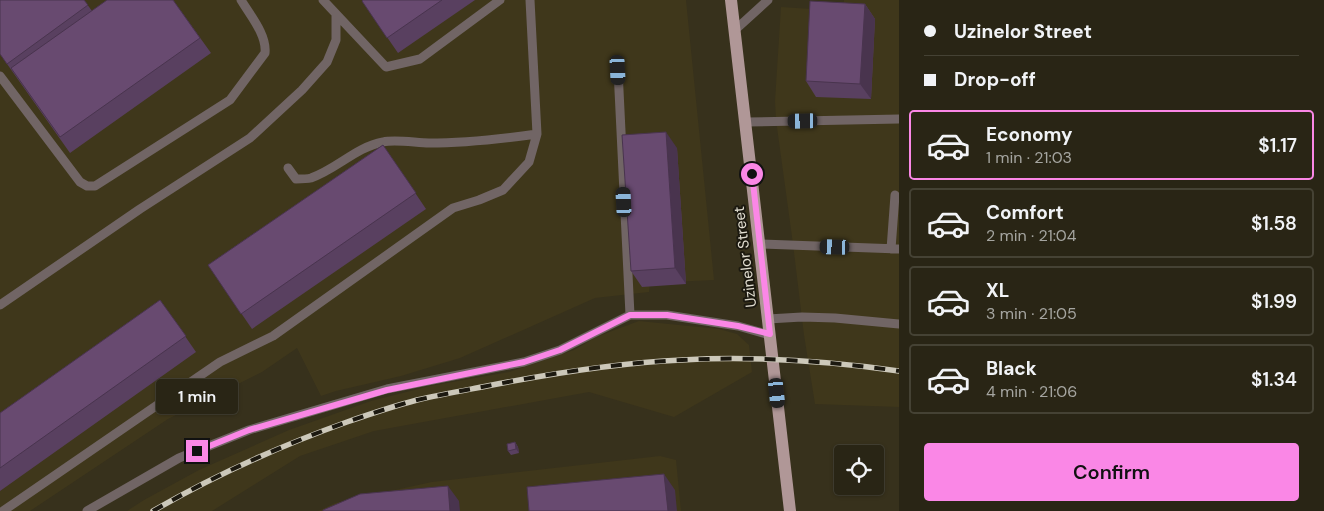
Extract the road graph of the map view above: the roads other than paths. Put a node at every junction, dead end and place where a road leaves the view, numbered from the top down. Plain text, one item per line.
1 (240, 0) edge
2 (323, 0) edge
3 (500, 0) edge
4 (530, 0) edge
5 (731, 0) edge
6 (768, 0) edge
7 (336, 14) junction
8 (735, 30) junction
9 (618, 70) dead end
10 (0, 76) edge
11 (899, 119) edge
12 (746, 122) junction
13 (537, 134) junction
14 (288, 168) dead end
15 (895, 196) dead end
16 (760, 244) junction
17 (895, 249) edge
18 (0, 305) edge
19 (630, 315) junction
20 (768, 319) junction
21 (899, 324) edge
22 (770, 334) junction
23 (3, 511) edge
24 (87, 511) edge
25 (790, 511) edge

1 - 10 lane
2 - 7 lane
3 - 7 lane
4 - 13 lane
5 - 8 main road, Uzinelor Street
6 - 8 lane
7 - 18 lane
8 - 12 main road, Uzinelor Street
9 - 19 lane
11 - 12 lane
12 - 16 main road, Uzinelor Street
13 - 14 lane
13 - 23 lane
15 - 17 lane
16 - 17 lane
16 - 20 main road, Uzinelor Street
19 - 22 lane
19 - 24 lane
20 - 21 lane
20 - 22 main road, Uzinelor Street
22 - 25 main road, Uzinelor Street

